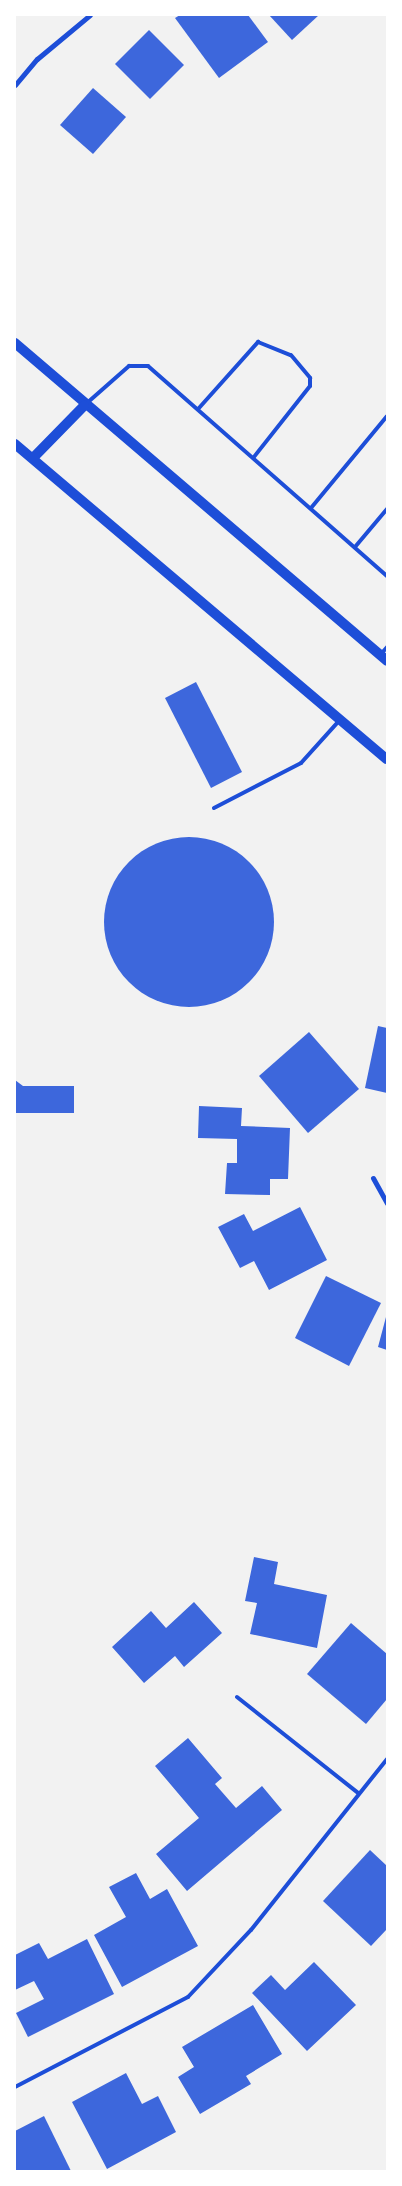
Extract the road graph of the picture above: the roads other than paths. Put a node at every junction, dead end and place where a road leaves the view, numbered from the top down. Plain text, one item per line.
1 (90, 15) edge
2 (15, 85) edge
3 (15, 343) edge
4 (84, 406) junction
5 (199, 408) junction
6 (387, 416) edge
7 (15, 444) edge
8 (254, 457) junction
9 (33, 458) junction
10 (311, 508) junction
11 (387, 509) edge
12 (355, 547) junction
13 (387, 576) edge
14 (387, 647) edge
15 (383, 658) edge
16 (339, 721) junction
17 (387, 758) edge
18 (214, 808) dead end
19 (373, 1178) dead end
20 (387, 1202) edge
21 (237, 1697) dead end
22 (387, 1759) edge
23 (358, 1794) junction
24 (15, 2087) edge

1 - 2 street
3 - 4 main road
4 - 5 lane
4 - 9 main road
4 - 15 main road
5 - 8 lane
5 - 8 lane
6 - 10 lane
7 - 9 main road
8 - 10 lane
9 - 16 main road
10 - 12 lane
11 - 12 lane
12 - 13 lane
14 - 15 lane
16 - 17 main road
16 - 18 lane
19 - 20 street
21 - 23 lane
22 - 23 lane
23 - 24 lane

